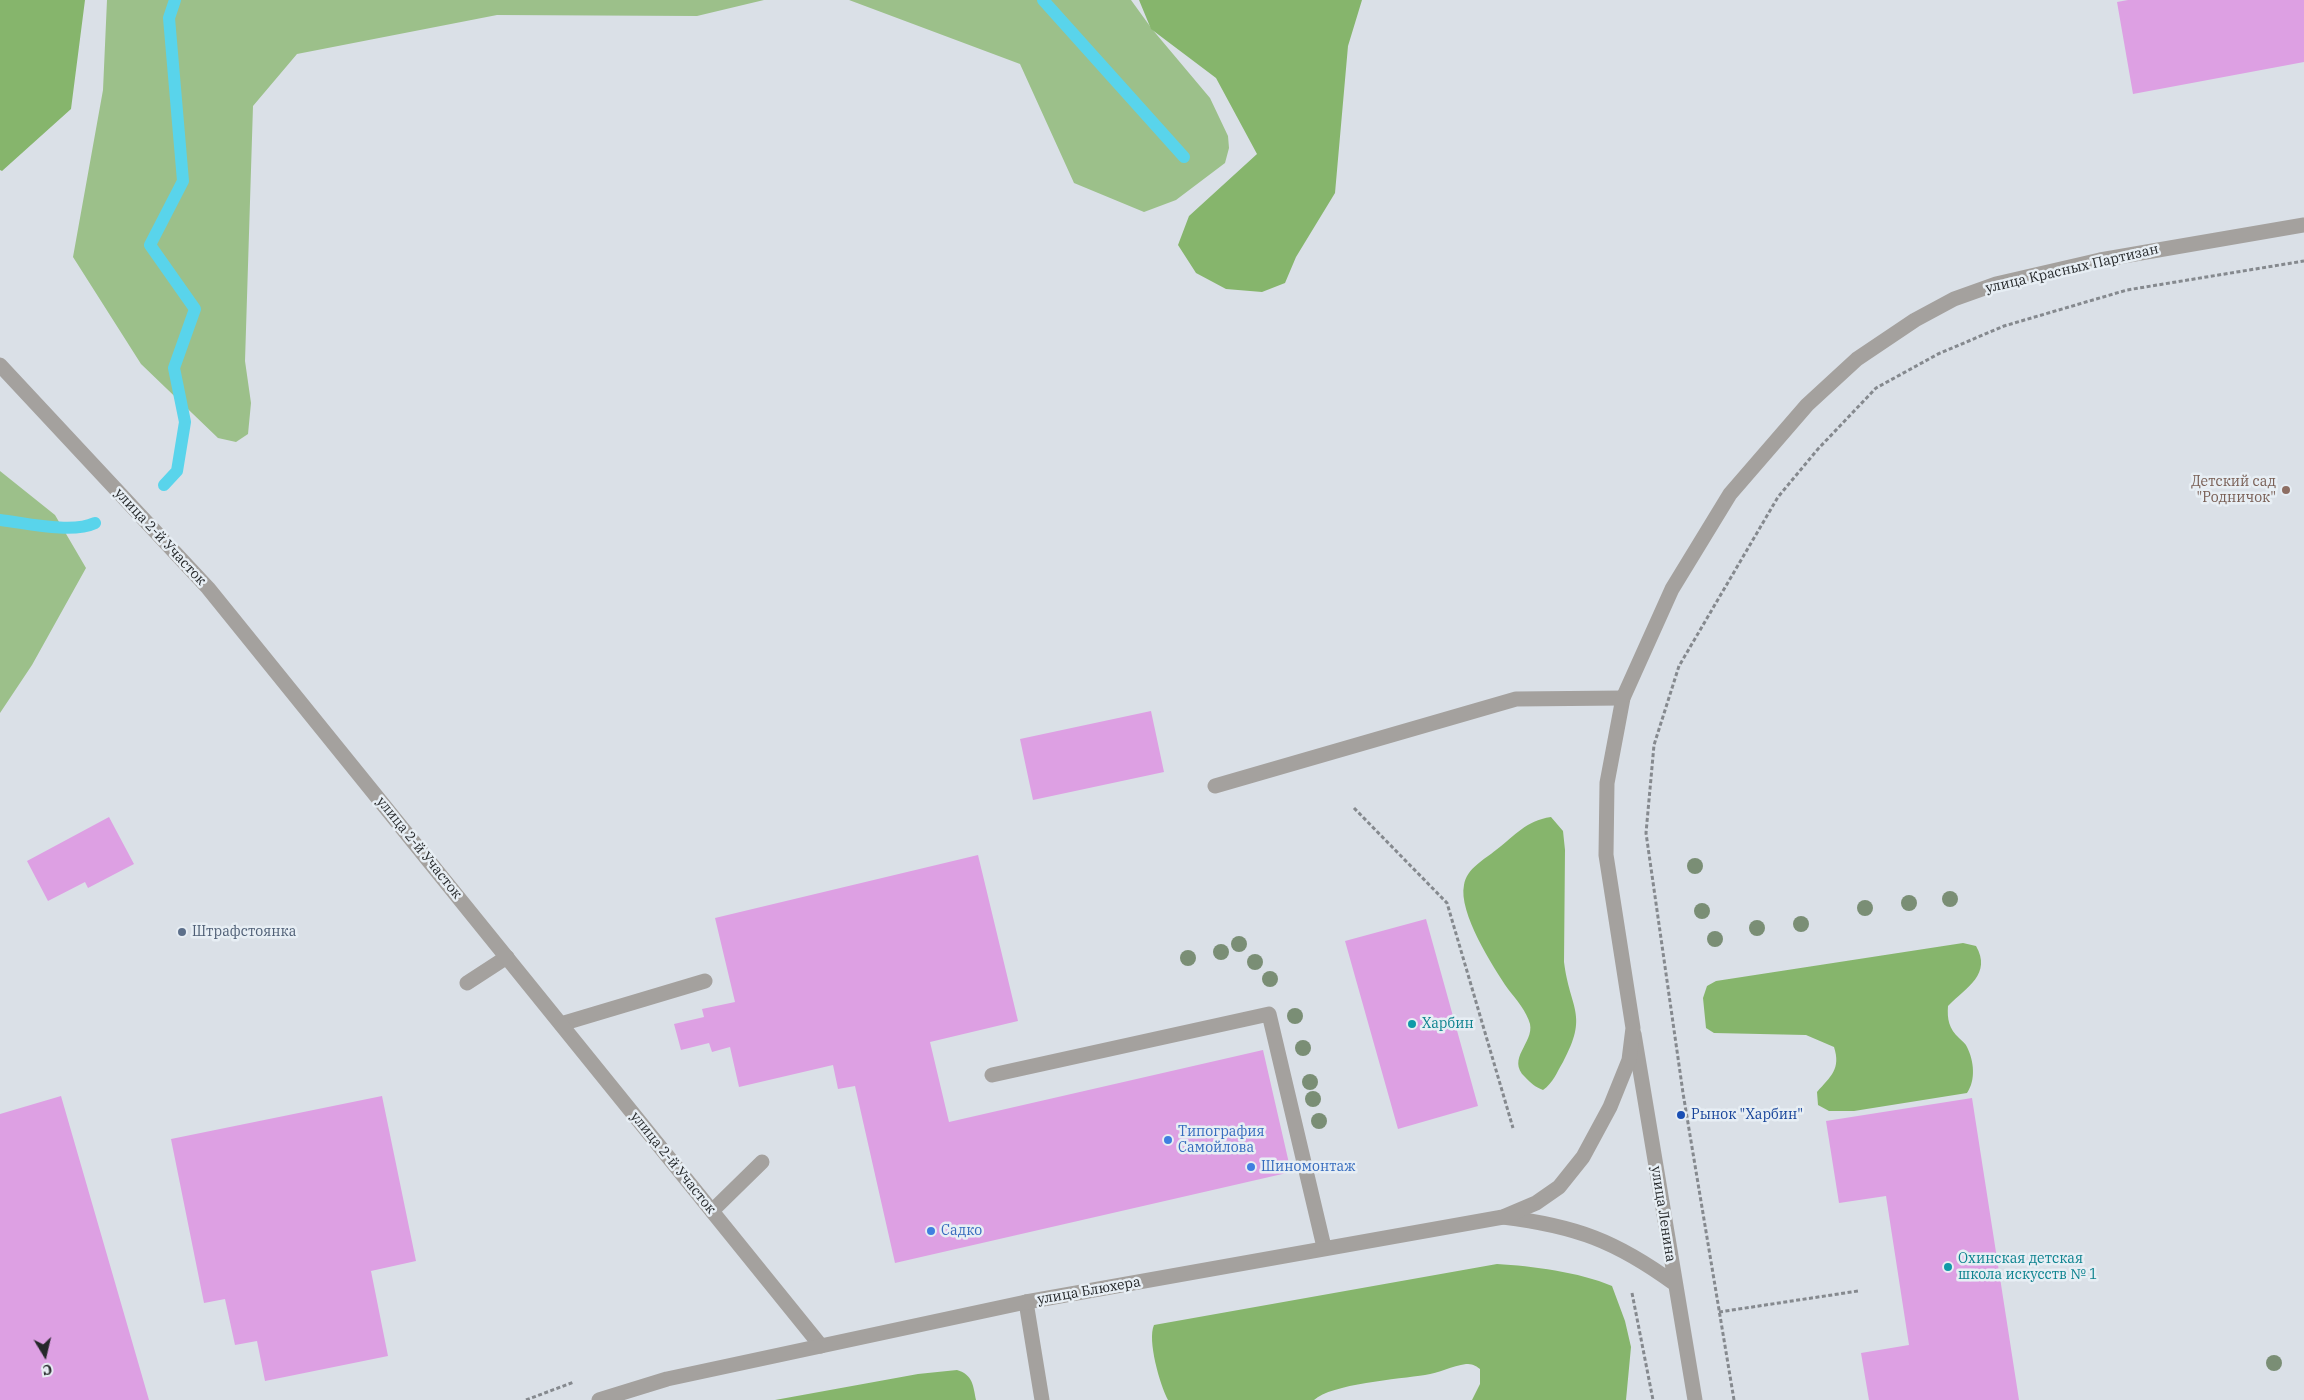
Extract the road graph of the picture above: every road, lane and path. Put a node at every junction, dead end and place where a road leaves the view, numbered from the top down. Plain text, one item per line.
1 (2304, 224) edge
2 (2304, 261) edge
3 (0, 365) edge
4 (1623, 698) junction
5 (1214, 786) dead end
6 (1354, 808) dead end
7 (506, 957) junction
8 (705, 981) dead end
9 (467, 983) dead end
10 (561, 1024) junction
11 (1633, 1028) junction
12 (992, 1075) dead end
13 (1513, 1128) dead end
14 (762, 1162) dead end
15 (712, 1211) junction
16 (1503, 1217) junction
17 (1324, 1247) junction
18 (1675, 1284) junction
19 (1628, 1288) dead end
20 (1858, 1291) dead end
21 (1026, 1302) junction
22 (1719, 1312) junction
23 (821, 1346) junction
24 (599, 1400) edge
25 (1042, 1400) edge
26 (1653, 1400) edge
27 (1695, 1400) edge
28 (1734, 1400) edge

1 - 4 street, улица Красных Партизан
2 - 22 path
3 - 7 street, улица 2-й Участок
4 - 5 street
4 - 11 street, улица Красных Партизан
6 - 13 path
7 - 9 street
7 - 10 street, улица 2-й Участок
8 - 10 street
10 - 15 street, улица 2-й Участок
11 - 16 street, улица Блюхера
11 - 18 street, улица Ленина
12 - 17 street
14 - 15 street
15 - 23 street, улица 2-й Участок
16 - 17 street, улица Блюхера
16 - 18 street
17 - 21 street, улица Блюхера
18 - 27 street, улица Ленина
19 - 26 path
20 - 22 path
21 - 23 street, улица Блюхера
21 - 25 street
22 - 28 path
23 - 24 street, улица Блюхера

